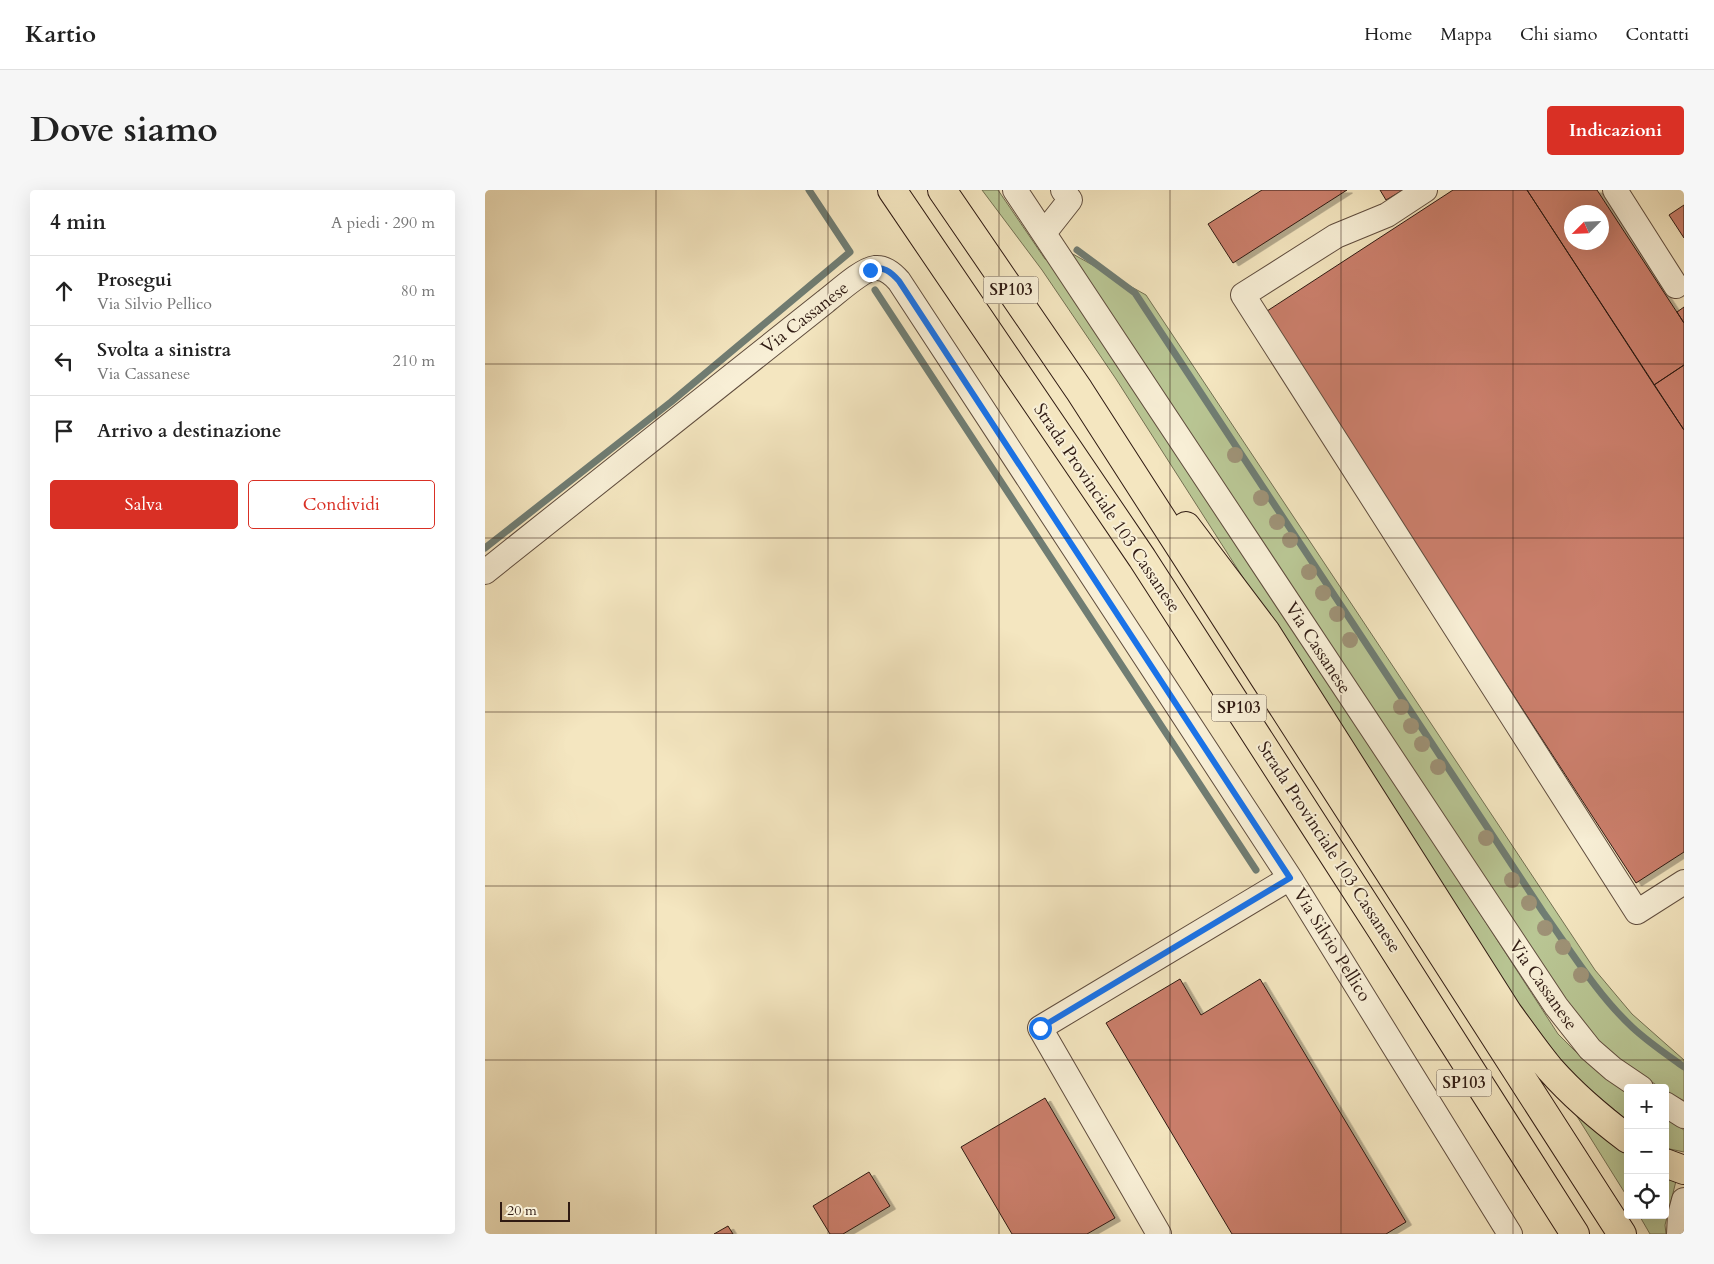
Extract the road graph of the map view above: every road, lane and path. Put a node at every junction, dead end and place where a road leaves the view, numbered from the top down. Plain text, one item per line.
1 (942, 190) edge
2 (1015, 190) edge
3 (1063, 190) edge
4 (1425, 190) edge
5 (1615, 190) edge
6 (893, 191) edge
7 (1044, 233) junction
8 (1676, 286) dead end
9 (1079, 390) junction
10 (485, 572) edge
11 (1290, 878) junction
12 (1684, 882) edge
13 (1381, 929) junction
14 (1635, 1084) edge
15 (1669, 1107) edge
16 (1684, 1116) edge
17 (1624, 1136) edge
18 (1669, 1164) edge
19 (1684, 1170) edge
20 (1684, 1200) edge
21 (1159, 1234) edge
22 (1510, 1234) edge
23 (1553, 1234) edge
24 (1575, 1234) edge
25 (1622, 1234) edge
26 (1679, 1234) edge

1 - 9 highway, Strada Provinciale 103 Cassanese / SP103
2 - 7 street, Via Cassanese
3 - 7 street
4 - 12 street
5 - 8 street
6 - 13 highway, Strada Provinciale 103 Cassanese / SP103
7 - 14 street, Via Cassanese
9 - 17 highway, SP103
9 - 25 highway, Strada Provinciale 103 Cassanese / SP103
10 - 11 street, Via Cassanese
11 - 21 street, Via Silvio Pellico
11 - 22 street, Via Silvio Pellico
13 - 23 highway, SP103
13 - 24 highway, Strada Provinciale 103 Cassanese / SP103
15 - 16 street
18 - 19 highway
20 - 26 street

